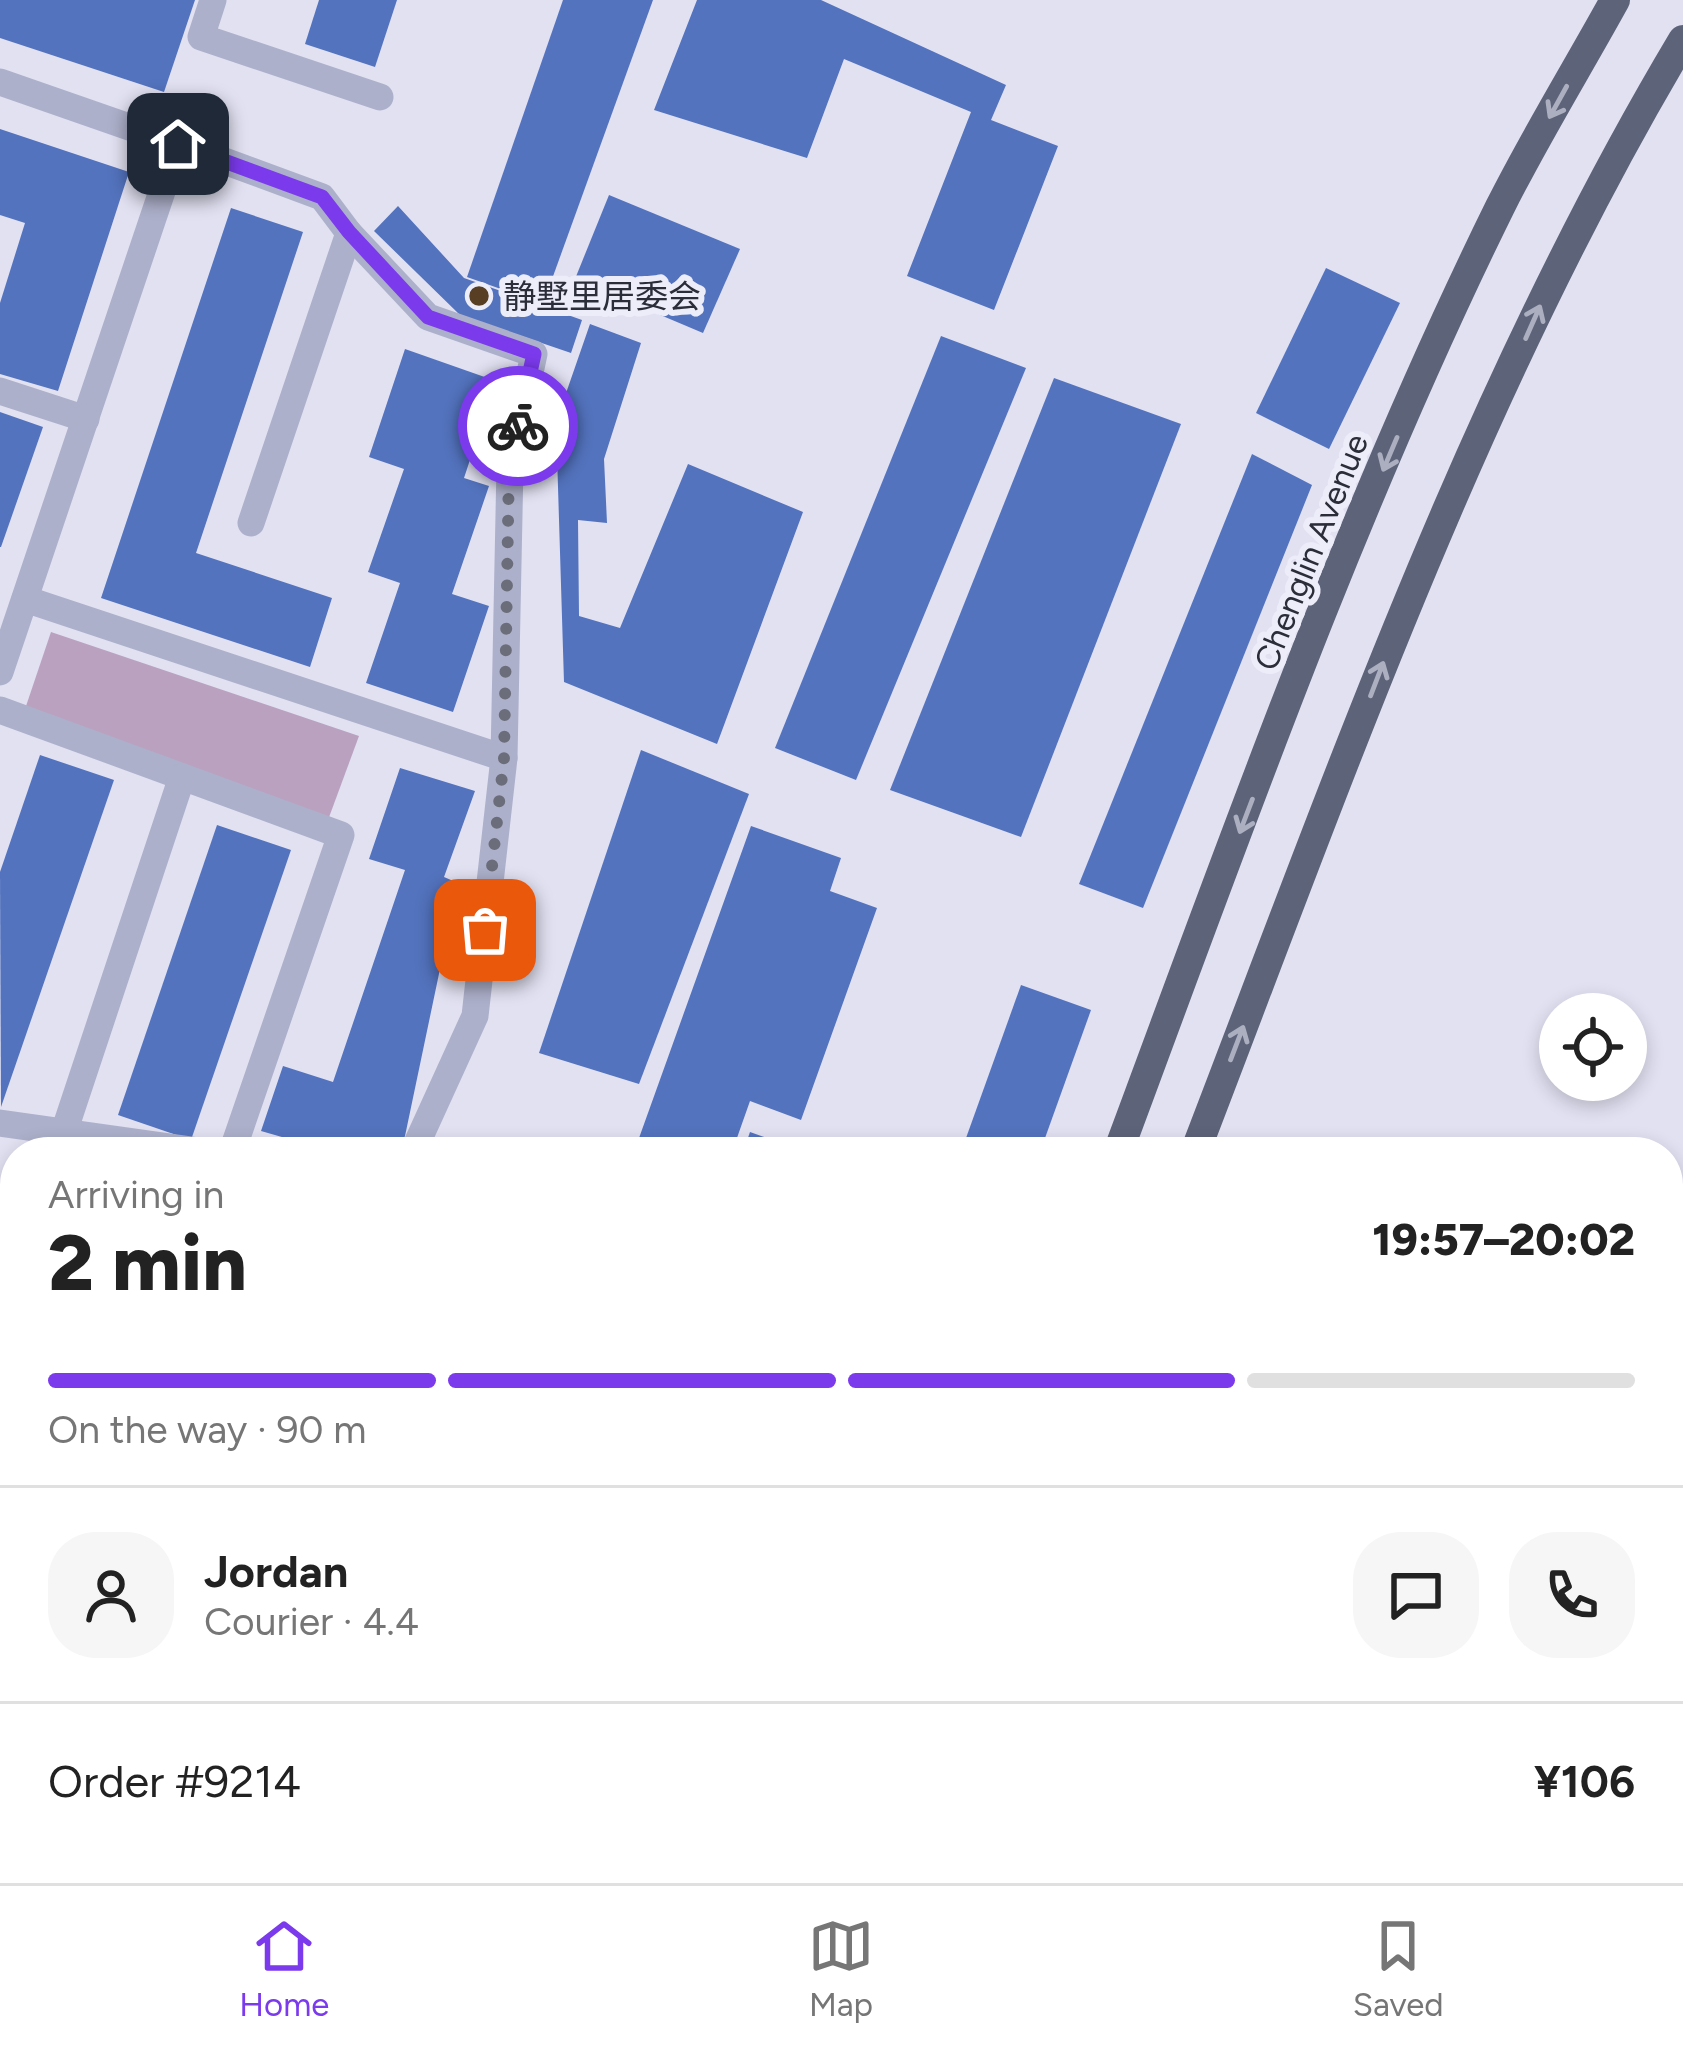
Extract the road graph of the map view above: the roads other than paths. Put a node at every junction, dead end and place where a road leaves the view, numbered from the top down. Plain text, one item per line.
1 (213, 0) edge
2 (1615, 0) edge
3 (1683, 40) edge
4 (0, 82) edge
5 (380, 97) dead end
6 (178, 144) junction
7 (349, 232) junction
8 (0, 391) edge
9 (86, 419) junction
10 (250, 523) dead end
11 (25, 599) junction
12 (0, 673) edge
13 (0, 710) edge
14 (504, 758) junction
15 (182, 777) junction
16 (0, 1123) edge
17 (64, 1132) junction
18 (100, 1137) edge
19 (237, 1137) edge
20 (420, 1137) edge
21 (1124, 1137) edge
22 (1201, 1137) edge

1 - 5 street
2 -> 21 main road, Chenglin Avenue
22 -> 3 main road
4 - 6 street
6 - 7 street
6 - 9 street
7 - 10 street
7 - 14 street
8 - 9 street
9 - 11 street
11 - 12 street
11 - 14 street
13 - 15 street
14 - 20 street
15 - 17 street
15 - 19 street
16 - 17 street
17 - 18 street

